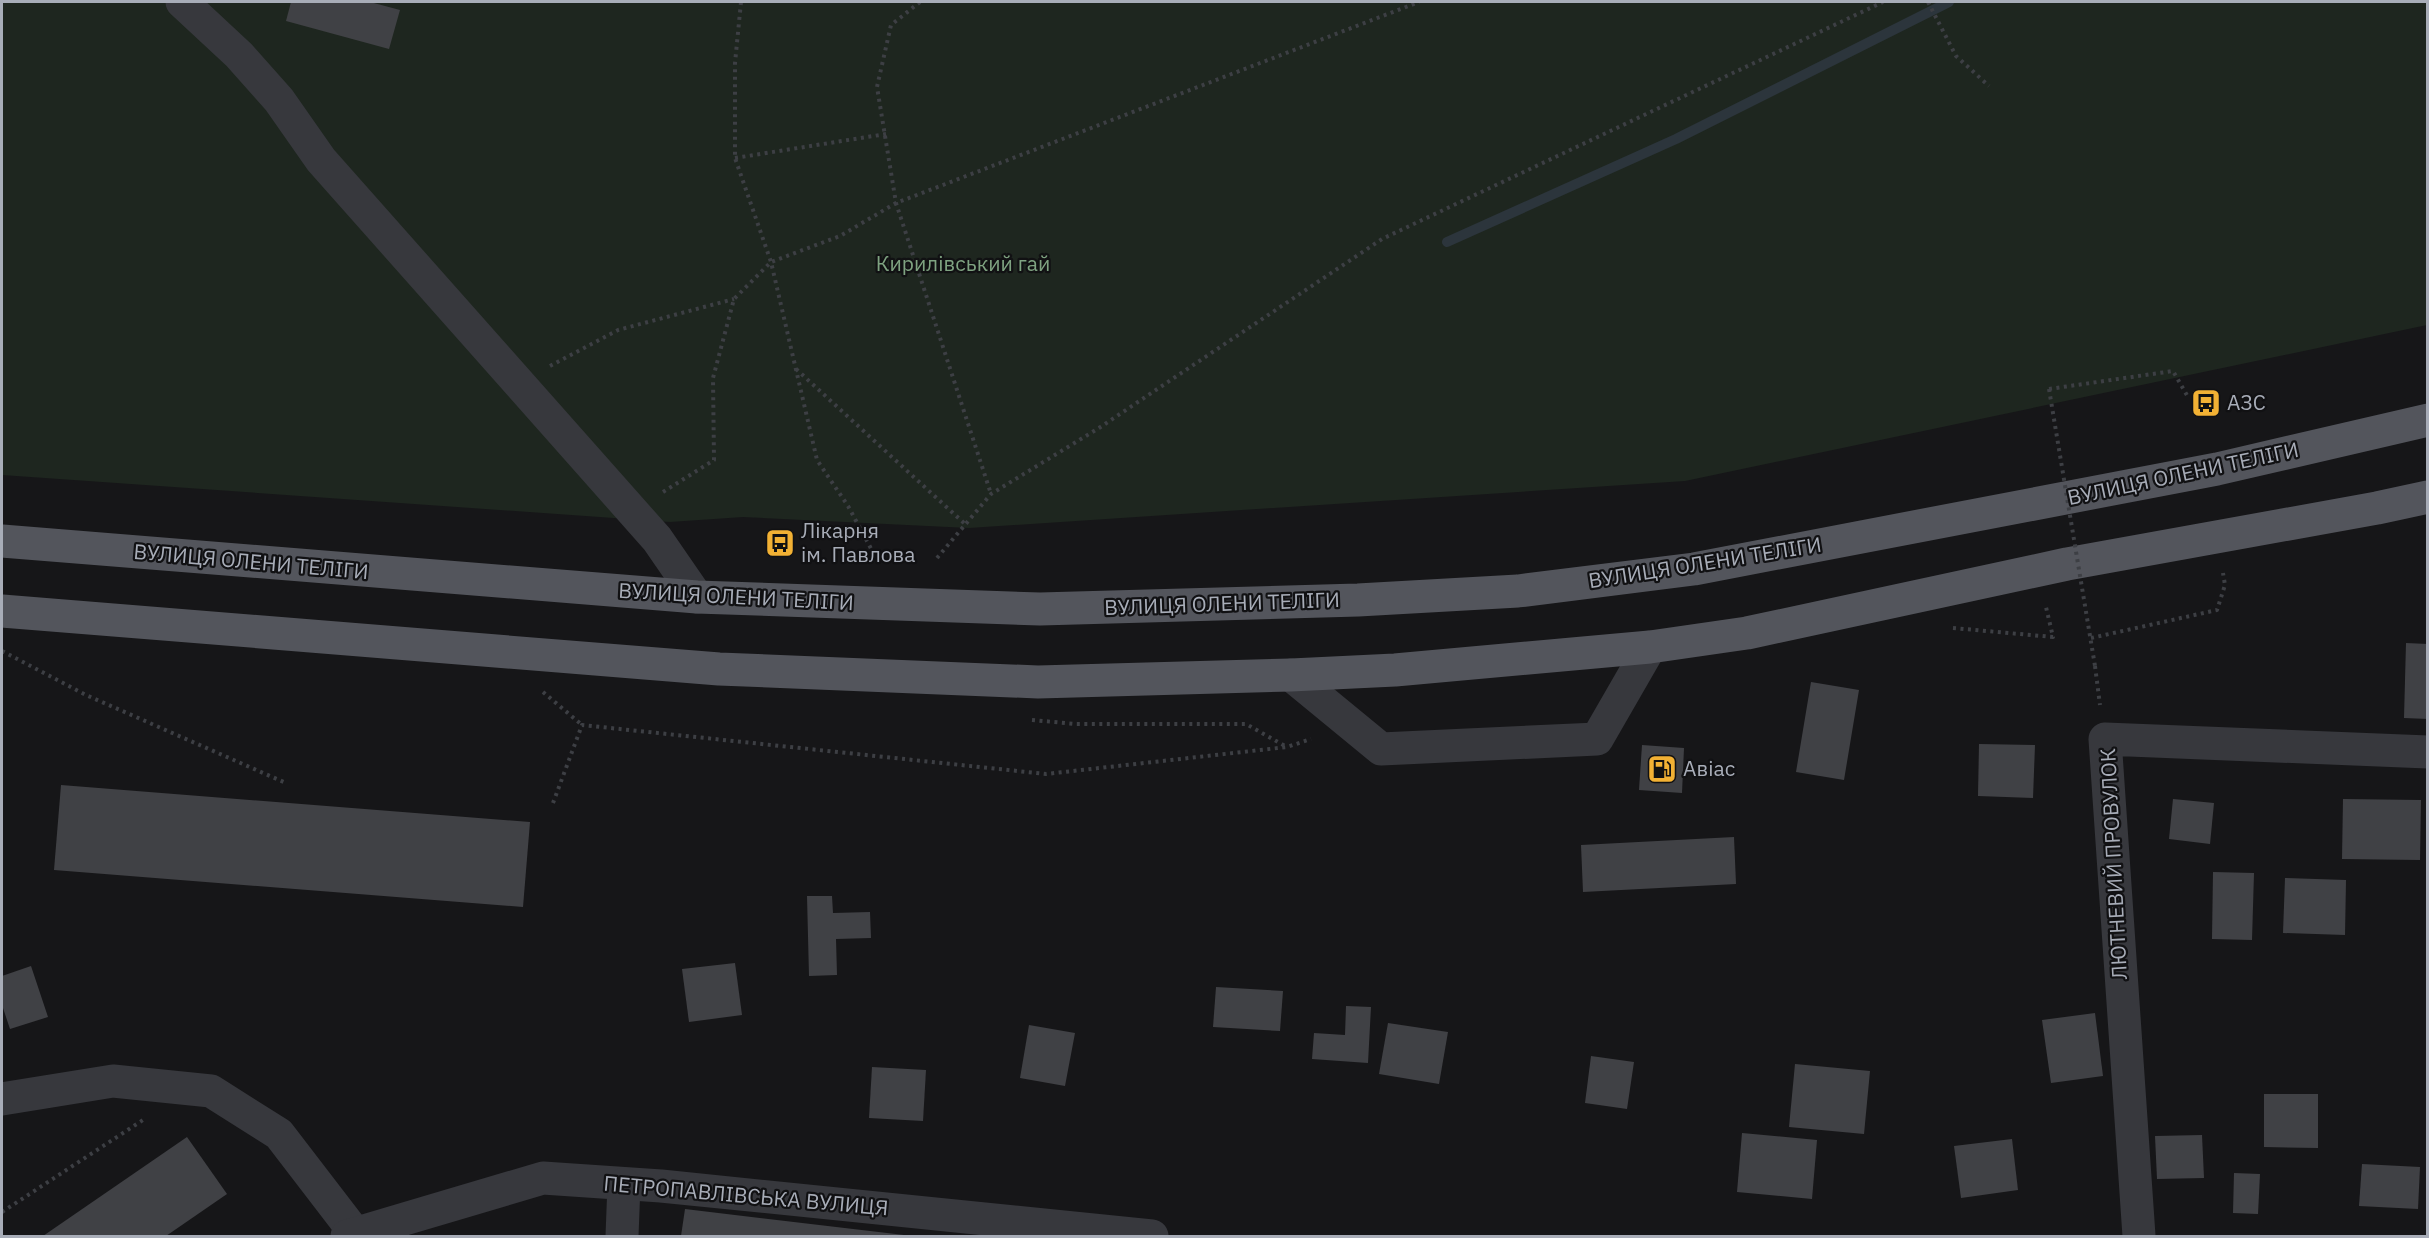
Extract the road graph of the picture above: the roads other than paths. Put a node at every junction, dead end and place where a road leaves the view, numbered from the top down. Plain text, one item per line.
1 (182, 2) edge
2 (2427, 420) edge
3 (2427, 497) edge
4 (2, 541) edge
5 (697, 597) junction
6 (2, 611) edge
7 (1650, 647) junction
8 (1291, 675) junction
9 (2427, 752) edge
10 (2, 1099) edge
11 (624, 1184) junction
12 (351, 1235) edge
13 (622, 1236) edge
14 (1152, 1236) edge
15 (2139, 1236) edge

1 - 5 street
2 - 5 main road, ВУЛИЦЯ ОЛЕНИ ТЕЛІГИ
3 - 7 main road
4 - 5 main road, ВУЛИЦЯ ОЛЕНИ ТЕЛІГИ
6 - 8 main road
7 - 8 main road
7 - 8 street
9 - 15 street, ЛЮТНЕВИЙ ПРОВУЛОК
10 - 12 street
11 - 12 street, ПЕТРОПАВЛІВСЬКА ВУЛИЦЯ
11 - 13 street
11 - 14 street, ПЕТРОПАВЛІВСЬКА ВУЛИЦЯ

